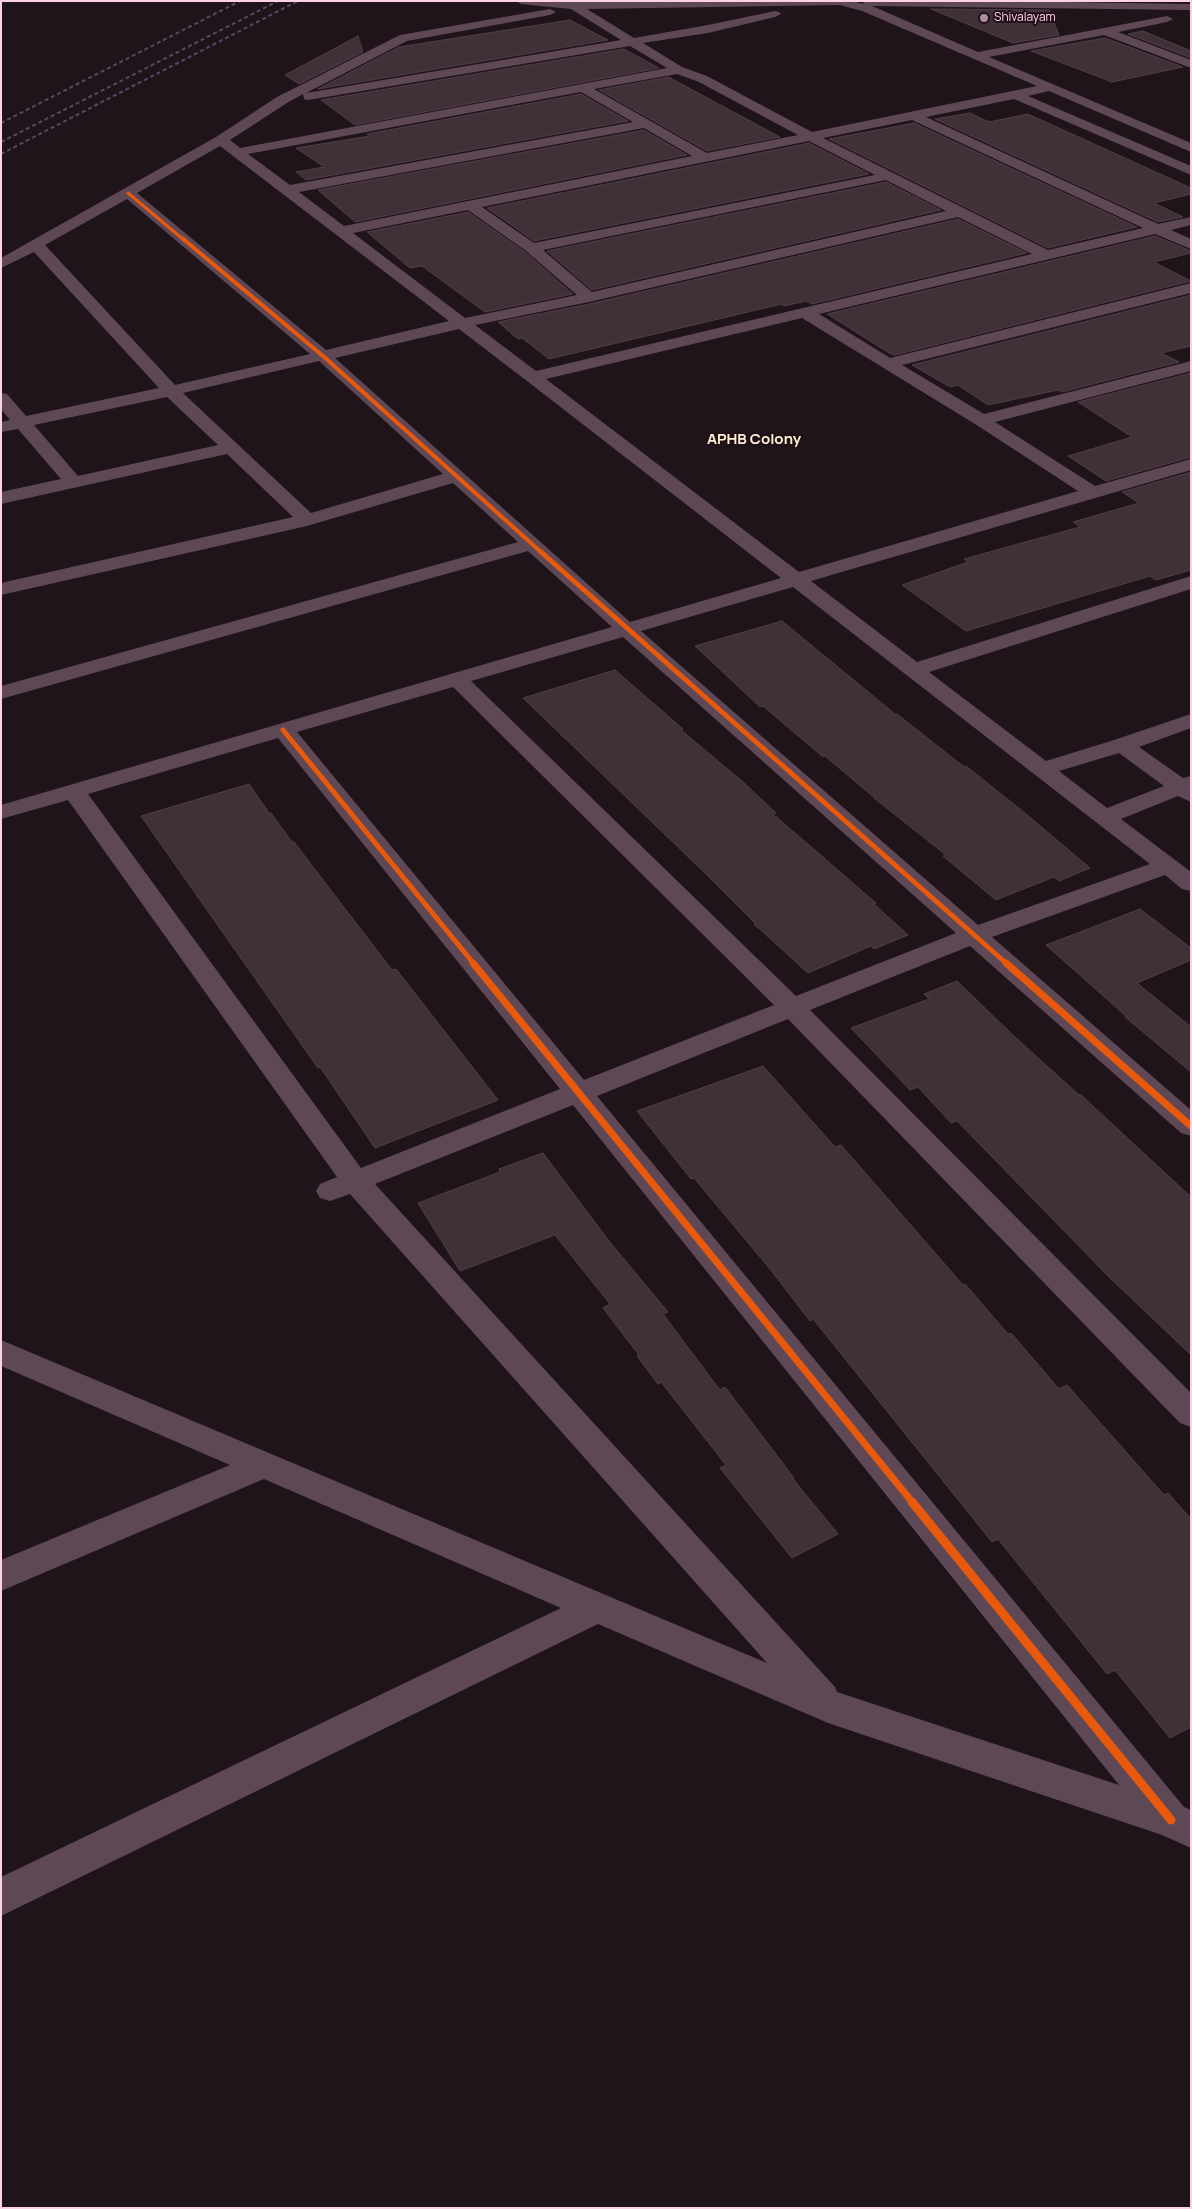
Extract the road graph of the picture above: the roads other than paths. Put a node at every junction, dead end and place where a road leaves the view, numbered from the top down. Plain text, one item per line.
1 (522, 1) edge
2 (797, 2) edge
3 (840, 2) edge
4 (945, 2) edge
5 (1079, 3) edge
6 (1142, 4) edge
7 (578, 7) junction
8 (1191, 7) edge
9 (1191, 14) edge
10 (1105, 31) junction
11 (633, 41) junction
12 (978, 55) junction
13 (1191, 64) edge
14 (678, 70) junction
15 (1051, 87) junction
16 (583, 88) junction
17 (1016, 95) junction
18 (277, 103) junction
19 (913, 116) junction
20 (286, 117) dead end
21 (645, 124) junction
22 (300, 128) dead end
23 (811, 137) junction
24 (314, 138) junction
25 (221, 140) junction
26 (1191, 148) edge
27 (238, 152) junction
28 (705, 158) junction
29 (1191, 171) edge
30 (888, 176) junction
31 (287, 190) junction
32 (128, 193) junction
33 (470, 205) junction
34 (960, 212) junction
35 (1191, 220) edge
36 (1158, 228) junction
37 (341, 231) junction
38 (1191, 244) edge
39 (36, 245) junction
40 (531, 248) junction
41 (1045, 255) junction
42 (1, 264) edge
43 (1191, 288) edge
44 (589, 297) junction
45 (804, 312) junction
46 (462, 323) junction
47 (323, 356) junction
48 (889, 363) junction
49 (1191, 366) edge
50 (533, 376) junction
51 (171, 391) junction
52 (1, 398) edge
53 (981, 420) junction
54 (23, 423) junction
55 (1, 427) edge
56 (231, 448) junction
57 (1191, 464) edge
58 (457, 476) junction
59 (73, 482) junction
60 (1093, 493) junction
61 (1, 498) edge
62 (306, 520) junction
63 (532, 544) junction
64 (796, 579) junction
65 (1191, 582) edge
66 (1, 589) edge
67 (626, 629) junction
68 (914, 670) junction
69 (457, 679) junction
70 (1, 693) edge
71 (1191, 720) edge
72 (283, 730) junction
73 (1122, 745) junction
74 (1043, 769) junction
75 (1187, 788) edge
76 (74, 791) junction
77 (1, 812) edge
78 (1104, 817) junction
79 (1183, 875) edge
80 (974, 935) junction
81 (792, 1007) junction
82 (579, 1092) junction
83 (1191, 1126) edge
84 (342, 1186) junction
85 (1, 1352) edge
86 (1191, 1414) edge
87 (264, 1465) junction
88 (1, 1576) edge
89 (596, 1607) junction
90 (828, 1706) junction
91 (1181, 1825) edge
92 (1, 1897) edge

1 - 7 street
2 - 3 street
2 - 7 street
2 - 11 street
3 - 4 street
3 - 12 street
4 - 5 street
5 - 6 street
6 - 8 street
7 - 11 street
7 - 18 street
9 - 10 street
10 - 12 street
10 - 13 street
11 - 14 street
11 - 18 street
12 - 15 street
14 - 16 street
14 - 23 street
15 - 17 street
15 - 26 street
16 - 21 street
16 - 24 street
17 - 19 street
17 - 29 street
18 - 20 street
18 - 25 street
19 - 23 street
19 - 36 street
21 - 28 street
21 - 31 street
22 - 24 street
23 - 28 street
23 - 30 street
24 - 27 street
25 - 27 street
25 - 32 street
27 - 31 street
28 - 33 street
30 - 34 street
30 - 40 street
31 - 37 street
32 - 39 street
32 - 47 street
33 - 37 street
33 - 40 street
34 - 41 street
34 - 44 street
35 - 36 street
36 - 38 street
36 - 41 street
37 - 46 street
39 - 42 street
39 - 51 street
40 - 44 street
41 - 45 street
43 - 48 street
44 - 46 street
45 - 48 street
45 - 50 street
46 - 47 street
46 - 50 street
47 - 51 street
47 - 58 street
48 - 53 street
49 - 53 street
50 - 64 street
51 - 54 street
51 - 56 street
52 - 54 street
53 - 60 street
54 - 55 street
54 - 59 street
56 - 59 street
56 - 62 street
57 - 60 street
58 - 62 street
58 - 63 street
59 - 61 street
60 - 64 street
62 - 66 street
63 - 67 street
63 - 70 street
64 - 67 street
64 - 68 street
65 - 68 street
67 - 69 street
67 - 80 street
68 - 74 street
69 - 72 street
69 - 81 street
71 - 73 street
72 - 76 street
72 - 82 street
73 - 74 street
73 - 75 street
74 - 78 street
75 - 78 street
76 - 77 street
76 - 84 street
78 - 79 street
79 - 80 street
80 - 81 street
80 - 83 street
81 - 82 street
81 - 86 street
82 - 84 street
82 - 91 street
84 - 90 street
85 - 87 street
87 - 88 street
87 - 89 street
89 - 90 street
89 - 92 street
90 - 91 street

